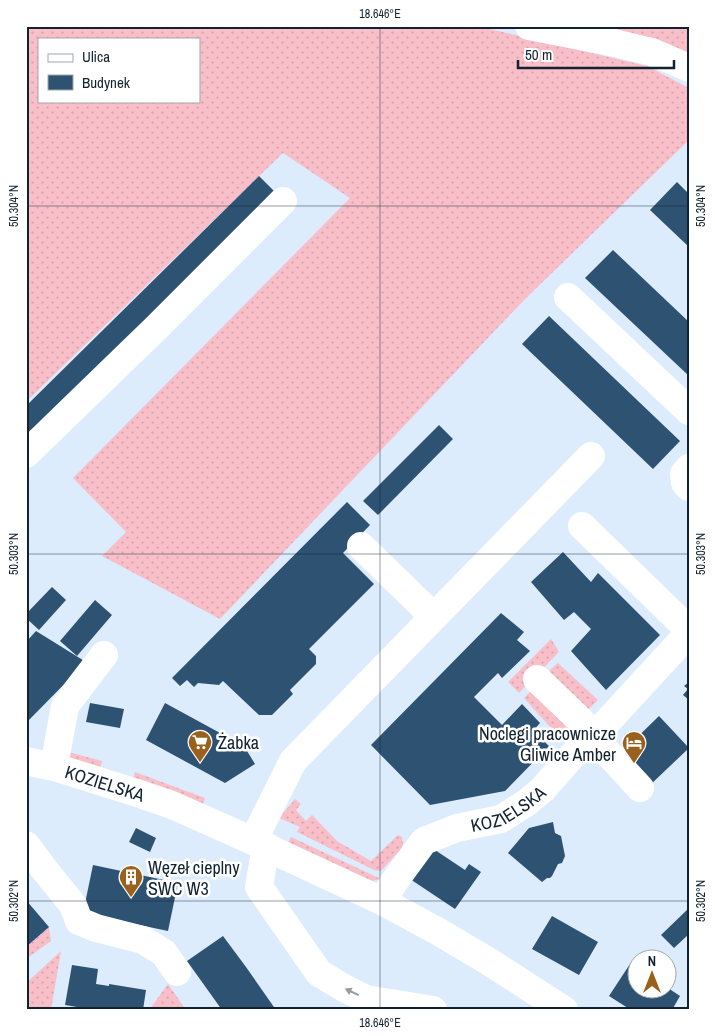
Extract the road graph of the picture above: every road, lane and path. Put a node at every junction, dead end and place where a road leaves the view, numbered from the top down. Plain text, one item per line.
1 (530, 26) edge
2 (689, 68) edge
3 (282, 201) dead end
4 (568, 297) dead end
5 (689, 411) edge
6 (26, 454) edge
7 (591, 456) dead end
8 (689, 468) edge
9 (689, 487) edge
10 (582, 526) dead end
11 (361, 546) dead end
12 (434, 617) junction
13 (689, 632) edge
14 (104, 655) dead end
15 (537, 679) dead end
16 (592, 736) junction
17 (26, 761) edge
18 (54, 767) junction
19 (640, 788) dead end
20 (260, 843) junction
21 (26, 845) edge
22 (382, 901) junction
23 (177, 972) dead end
24 (433, 1010) edge
25 (564, 1010) edge

1 - 2 street
3 - 6 street
4 - 5 street
7 - 12 street
8 - 9 street
10 - 13 street
11 - 12 street
12 - 20 street
13 - 16 street, KOZIELSKA
14 - 18 street
15 - 16 street
16 - 19 street
16 - 22 street, KOZIELSKA
17 - 18 street, KOZIELSKA
18 - 20 street, KOZIELSKA
20 - 22 street, KOZIELSKA
24 -> 20 street
21 - 23 street
22 - 25 street, KOZIELSKA

